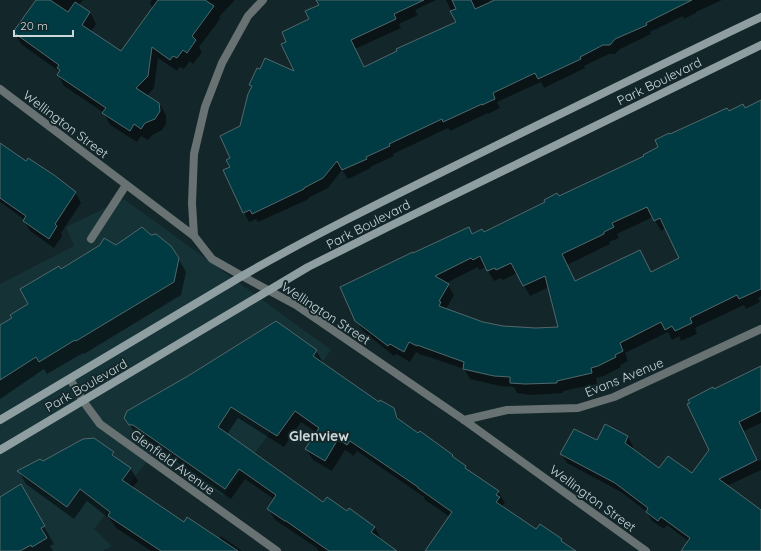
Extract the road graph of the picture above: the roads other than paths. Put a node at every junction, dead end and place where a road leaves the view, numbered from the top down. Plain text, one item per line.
1 (263, 0) edge
2 (761, 17) edge
3 (761, 45) edge
4 (0, 89) edge
5 (126, 184) junction
6 (194, 236) junction
7 (91, 239) dead end
8 (242, 276) junction
9 (269, 291) junction
10 (761, 329) edge
11 (70, 379) junction
12 (83, 401) junction
13 (0, 420) edge
14 (464, 420) junction
15 (0, 450) edge
16 (277, 551) edge
17 (646, 551) edge

1 - 6 street
2 - 8 main road, Park Boulevard
3 - 9 main road, Park Boulevard
4 - 5 street, Wellington Street
5 - 6 street, Wellington Street
5 - 7 street
6 - 8 street, Wellington Street
8 - 9 street, Wellington Street
8 - 11 main road, Park Boulevard
9 - 12 main road, Park Boulevard
9 - 14 street, Wellington Street
10 - 14 street, Evans Avenue
11 - 12 street, Glenfield Avenue
11 - 13 main road, Park Boulevard
12 - 15 main road, Park Boulevard
12 - 16 street, Glenfield Avenue
14 - 17 street, Wellington Street

